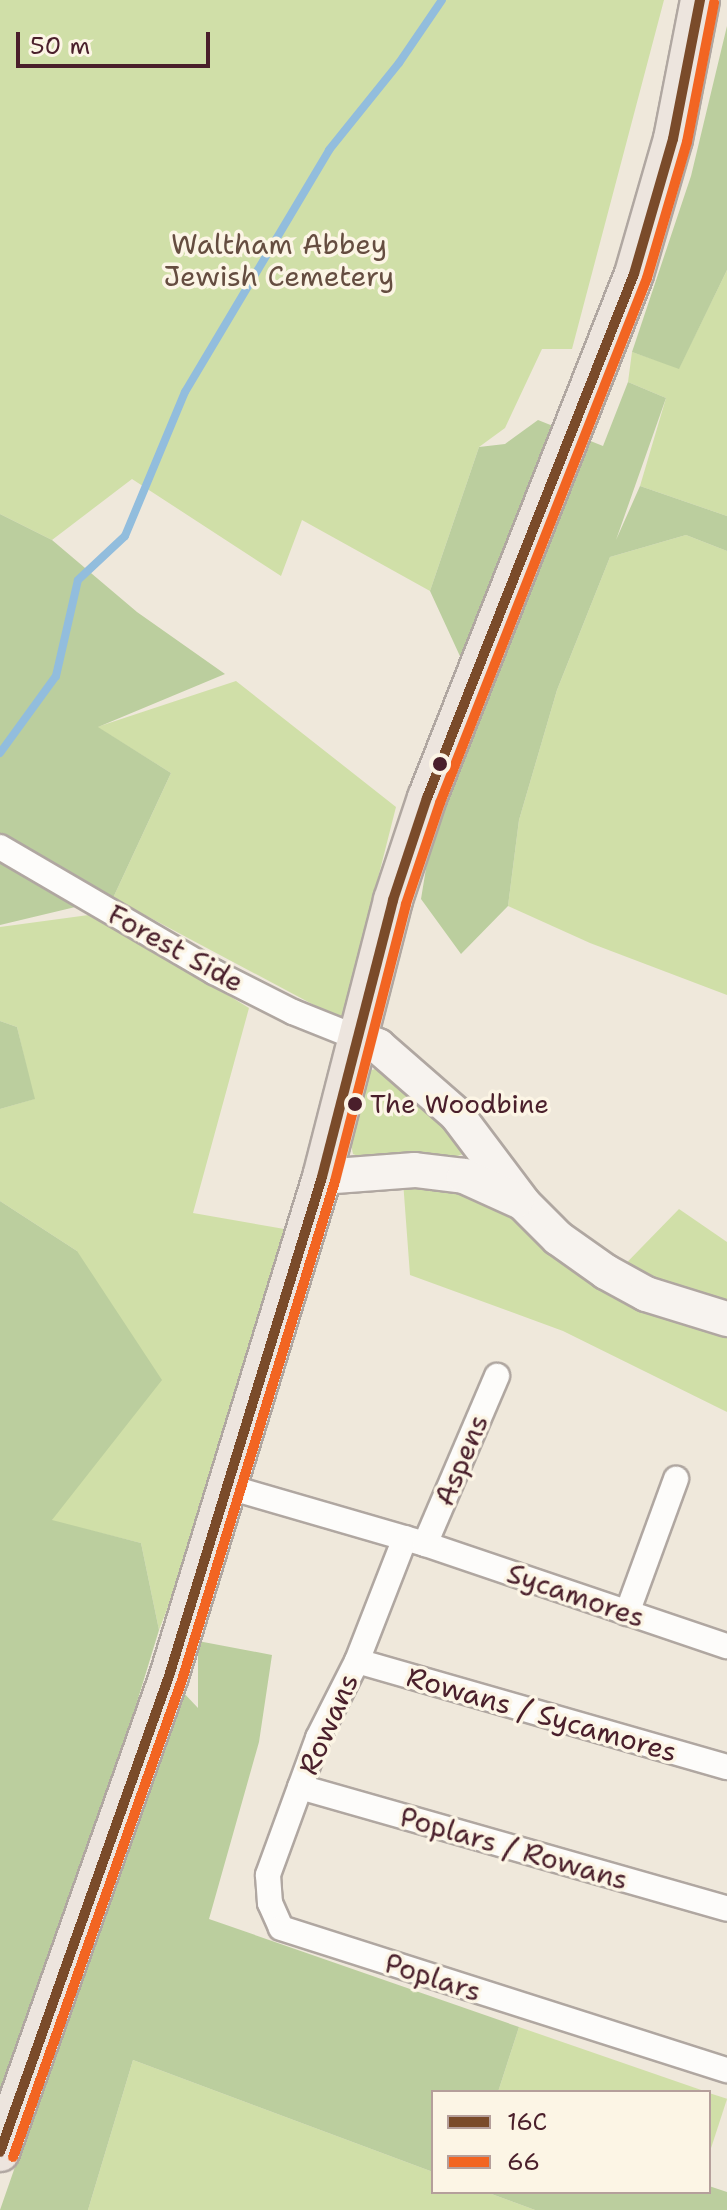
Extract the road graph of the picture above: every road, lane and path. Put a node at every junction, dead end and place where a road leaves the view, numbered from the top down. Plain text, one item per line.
1 (700, 0) edge
2 (0, 847) edge
3 (358, 1038) junction
4 (322, 1177) junction
5 (524, 1204) junction
6 (727, 1319) edge
7 (497, 1376) dead end
8 (676, 1479) dead end
9 (229, 1487) junction
10 (415, 1541) junction
11 (627, 1613) junction
12 (727, 1646) edge
13 (357, 1661) junction
14 (727, 1767) edge
15 (300, 1787) junction
16 (727, 1909) edge
17 (727, 2070) edge
18 (0, 2152) edge

1 - 3 main road
2 - 3 street, Forest Side
3 - 4 main road
3 - 5 street
4 - 5 street
4 - 9 main road
5 - 6 street
7 - 10 street, Aspens
8 - 11 street
9 - 10 street, Sycamores
9 - 18 main road
10 - 11 street, Sycamores
10 - 13 street, Aspens
11 - 12 street, Sycamores
13 - 14 street, Rowans / Sycamores
13 - 15 street, Rowans
15 - 16 street, Poplars / Rowans
15 - 17 street, Poplars

